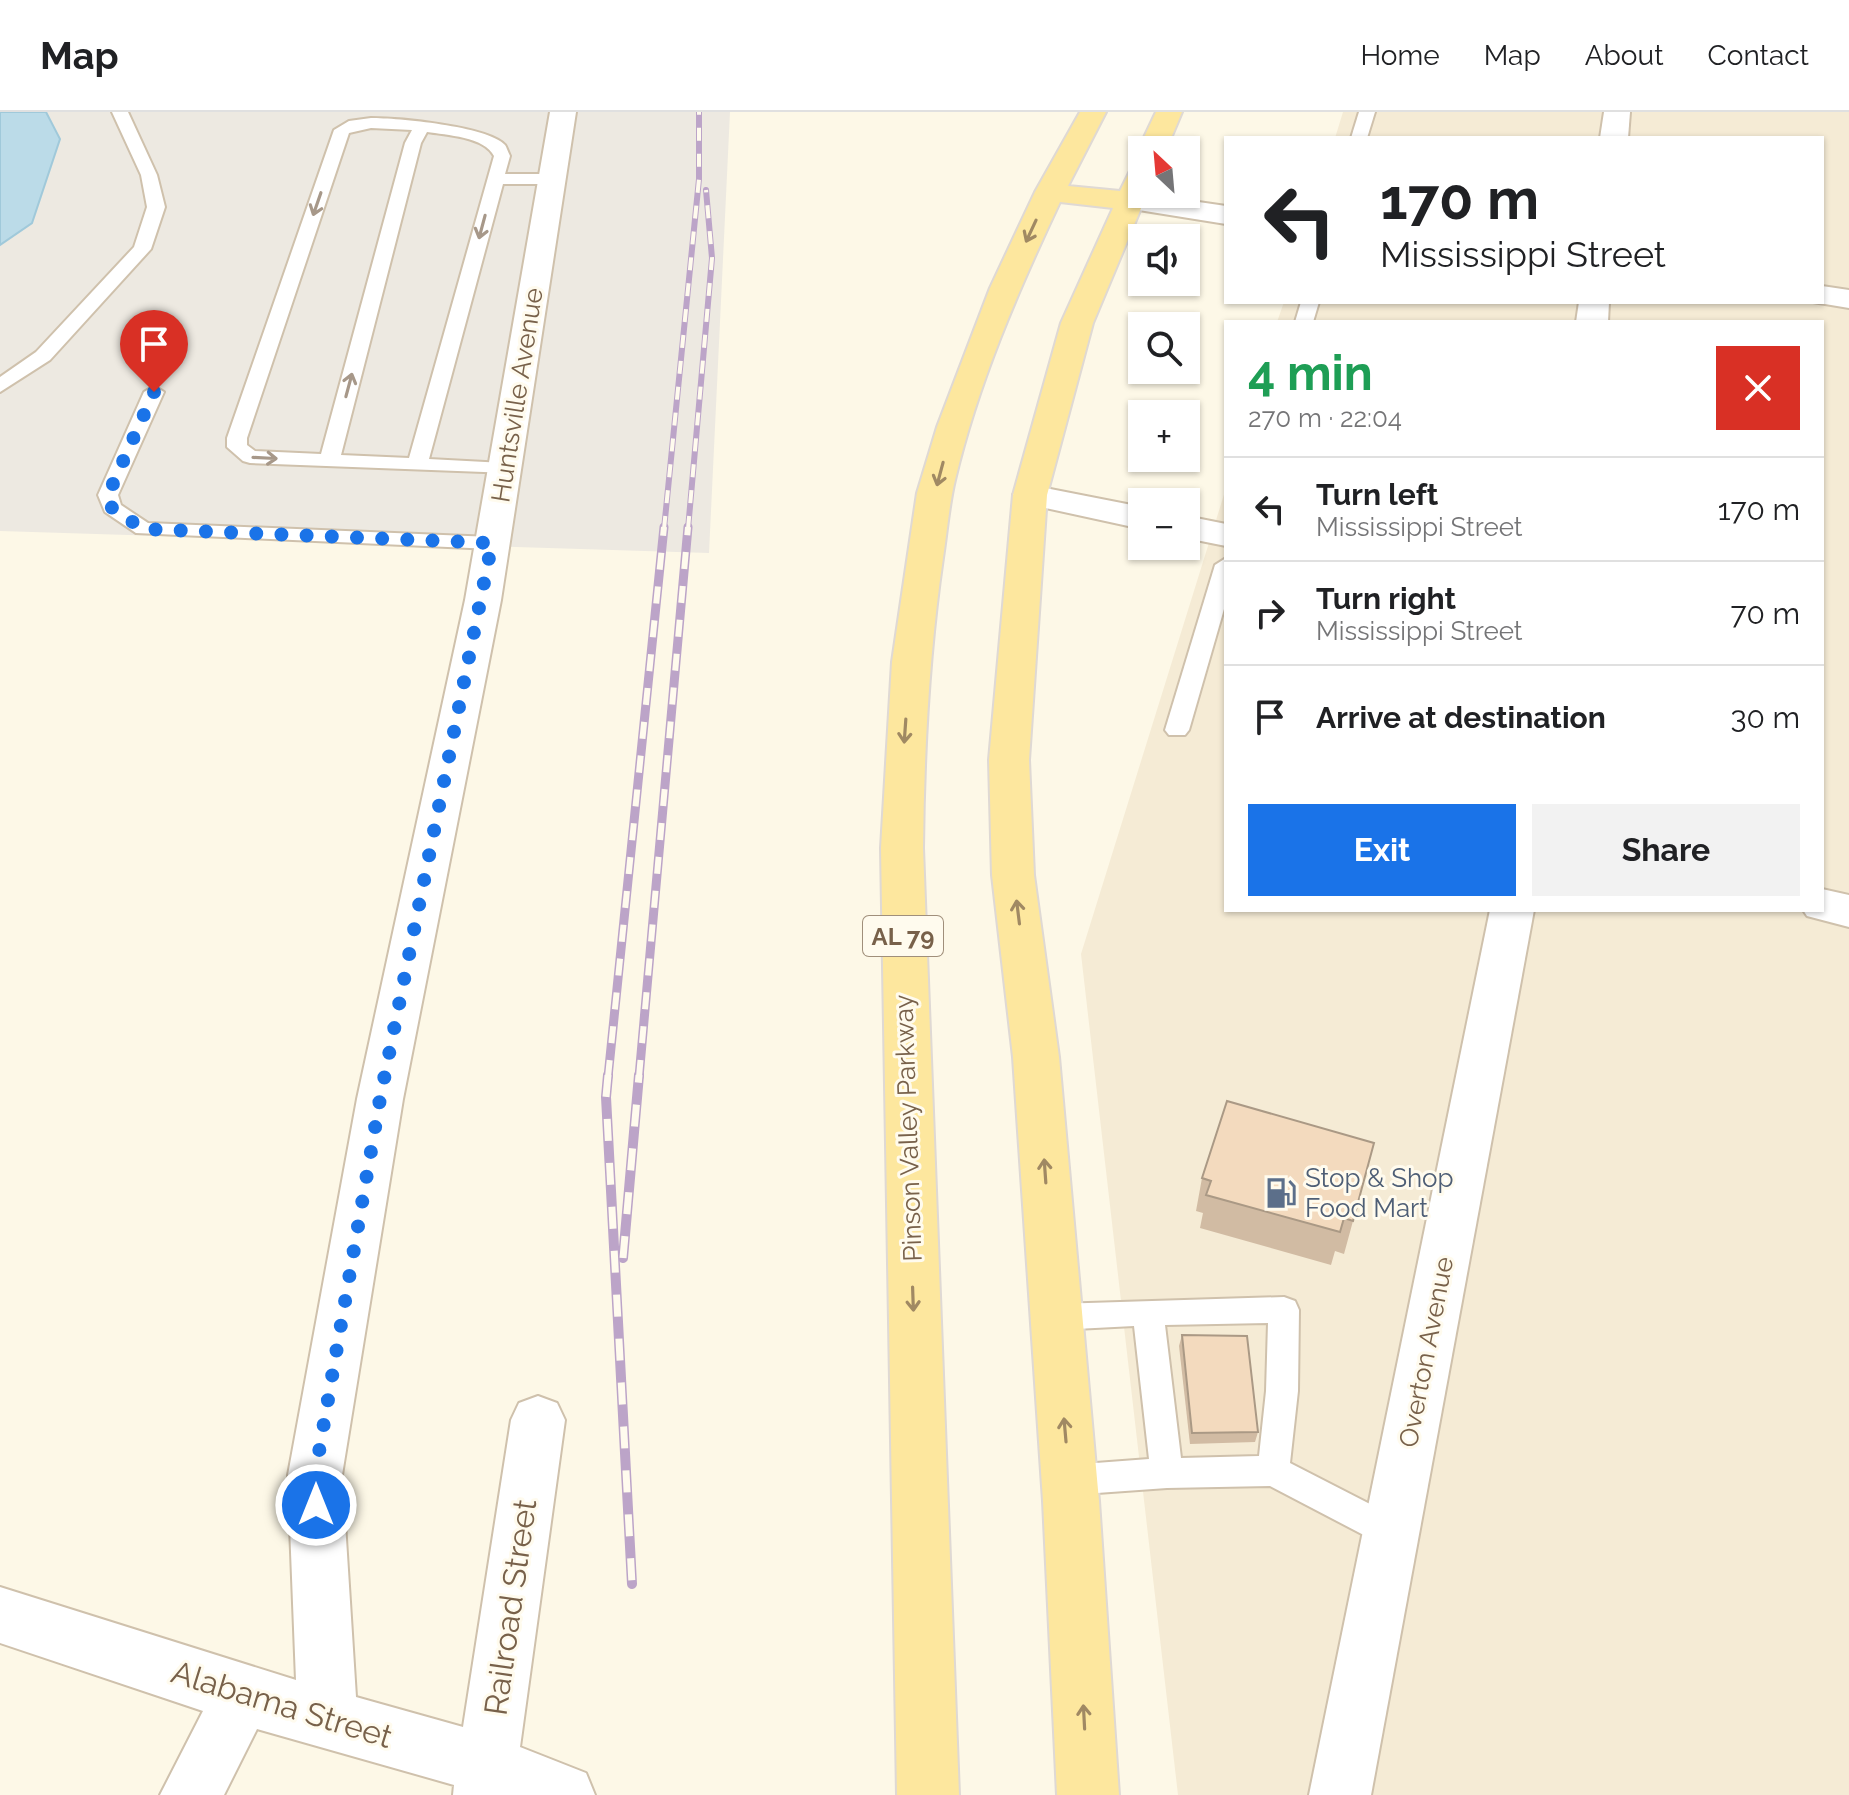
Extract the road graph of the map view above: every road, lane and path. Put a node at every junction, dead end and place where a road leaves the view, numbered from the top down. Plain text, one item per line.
1 (120, 112) edge
2 (563, 112) edge
3 (1093, 112) edge
4 (1169, 112) edge
5 (1367, 112) edge
6 (1617, 112) edge
7 (423, 125) junction
8 (1158, 136) edge
9 (1360, 136) edge
10 (1614, 136) edge
11 (495, 179) junction
12 (552, 179) junction
13 (1128, 187) edge
14 (1049, 192) junction
15 (1128, 205) edge
16 (1200, 207) edge
17 (1224, 214) edge
18 (1824, 295) edge
19 (1849, 299) edge
20 (0, 386) edge
21 (154, 392) dead end
22 (329, 461) junction
23 (417, 465) junction
24 (504, 469) junction
25 (1030, 495) junction
26 (1128, 515) edge
27 (1200, 530) edge
28 (1224, 535) edge
29 (492, 543) junction
30 (1224, 572) edge
31 (1177, 730) dead end
32 (1824, 905) edge
33 (1849, 911) edge
34 (1512, 912) edge
35 (1148, 1312) junction
36 (1056, 1317) junction
37 (538, 1420) dead end
38 (1273, 1471) junction
39 (1167, 1473) junction
40 (1069, 1480) junction
41 (1391, 1532) junction
42 (0, 1615) edge
43 (243, 1695) junction
44 (327, 1718) junction
45 (485, 1780) edge
46 (191, 1795) edge
47 (564, 1795) edge
48 (928, 1795) edge
49 (1088, 1795) edge
50 (1340, 1795) edge

1 - 20 lane
2 - 12 street, Huntsville Avenue
3 - 14 main road, Pinson Valley Parkway / AL 79
4 - 8 main road
5 - 9 lane
6 - 10 street
7 - 11 lane
22 -> 7 lane
7 -> 22 lane
11 - 12 lane
11 -> 23 lane
12 - 24 street, Huntsville Avenue
13 - 14 main road
14 -> 48 main road, Pinson Valley Parkway / AL 79
15 - 25 main road
16 - 17 street
18 - 19 street
21 - 29 lane
22 - 23 lane
23 - 24 lane
24 - 29 street, Huntsville Avenue
25 - 26 street
36 -> 25 main road
27 - 28 street
29 - 44 street, Huntsville Avenue
30 - 31 lane
32 - 33 street
34 - 41 street, Overton Avenue
35 - 36 lane
35 - 38 lane
35 - 39 lane
40 -> 36 main road
37 - 45 street, Railroad Street
38 - 39 lane
38 - 41 lane
39 - 40 lane
49 -> 40 main road
41 - 50 street, Overton Avenue
42 - 43 street, Alabama Street
43 - 44 street, Alabama Street
43 - 46 street
44 - 45 street, Alabama Street
45 - 47 street, Alabama Street

